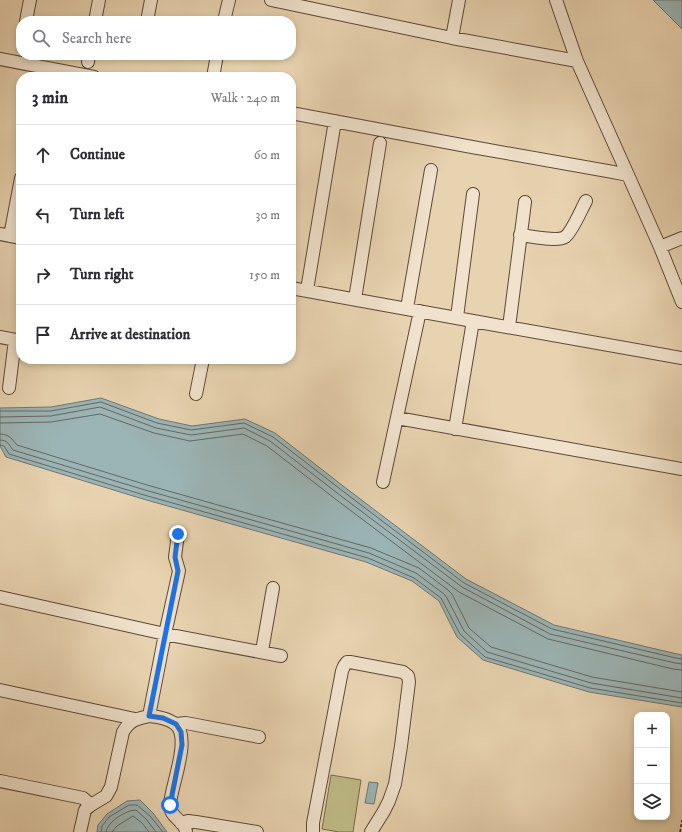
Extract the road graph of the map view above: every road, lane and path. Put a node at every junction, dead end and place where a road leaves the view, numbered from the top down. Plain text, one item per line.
1 (30, 0) edge
2 (99, 0) edge
3 (151, 0) edge
4 (229, 0) edge
5 (271, 0) edge
6 (459, 0) edge
7 (556, 0) edge
8 (27, 16) edge
9 (97, 16) edge
10 (148, 16) edge
11 (225, 16) edge
12 (452, 38) junction
13 (0, 59) edge
14 (216, 60) edge
15 (577, 61) junction
16 (40, 72) edge
17 (214, 72) edge
18 (296, 114) edge
19 (335, 121) junction
20 (380, 143) dead end
21 (431, 170) dead end
22 (628, 175) junction
23 (473, 194) dead end
24 (586, 201) dead end
25 (525, 202) dead end
26 (16, 204) edge
27 (520, 235) junction
28 (10, 236) edge
29 (682, 238) edge
30 (660, 247) junction
31 (296, 289) edge
32 (307, 290) junction
33 (355, 299) junction
34 (682, 302) edge
35 (407, 308) junction
36 (420, 311) junction
37 (457, 317) junction
38 (473, 321) junction
39 (509, 326) junction
40 (0, 338) edge
41 (16, 341) edge
42 (16, 351) edge
43 (682, 358) edge
44 (202, 364) edge
45 (9, 388) dead end
46 (196, 394) dead end
47 (397, 418) junction
48 (455, 429) junction
49 (682, 469) edge
50 (383, 482) dead end
51 (178, 534) dead end
52 (273, 588) dead end
53 (0, 597) edge
54 (165, 634) junction
55 (262, 652) junction
56 (281, 656) dead end
57 (0, 690) edge
58 (149, 716) junction
59 (136, 719) junction
60 (176, 724) junction
61 (259, 737) dead end
62 (0, 781) edge
63 (91, 805) junction
64 (682, 820) edge
65 (184, 828) edge
66 (80, 832) edge
67 (257, 832) edge
68 (313, 832) edge
69 (371, 832) edge
70 (680, 832) edge

1 - 8 street
2 - 9 street
3 - 10 street
4 - 11 street
5 - 12 street
6 - 12 street
7 - 15 street
12 - 15 street
13 - 16 street
14 - 17 street
15 - 22 street
18 - 19 street
19 - 22 street
19 - 32 street
20 - 33 street
21 - 35 street
22 - 30 street
23 - 37 street
24 - 27 street
25 - 27 street
26 - 28 street
27 - 39 street
29 - 30 street
30 - 34 street
31 - 32 street
32 - 33 street
33 - 35 street
35 - 36 street
36 - 37 street
36 - 47 street
37 - 38 street
38 - 39 street
38 - 48 street
39 - 43 street
40 - 41 street
42 - 45 street
44 - 46 street
47 - 48 street
47 - 50 street
48 - 49 street
51 - 54 street
52 - 55 street
53 - 54 street
54 - 55 street
54 - 58 street
55 - 56 street
57 - 59 street
58 - 59 street
58 - 60 street
59 - 63 street
60 - 61 street
60 - 65 street
62 - 63 street
63 - 66 street
64 - 70 path
65 - 67 street
68 - 69 street

